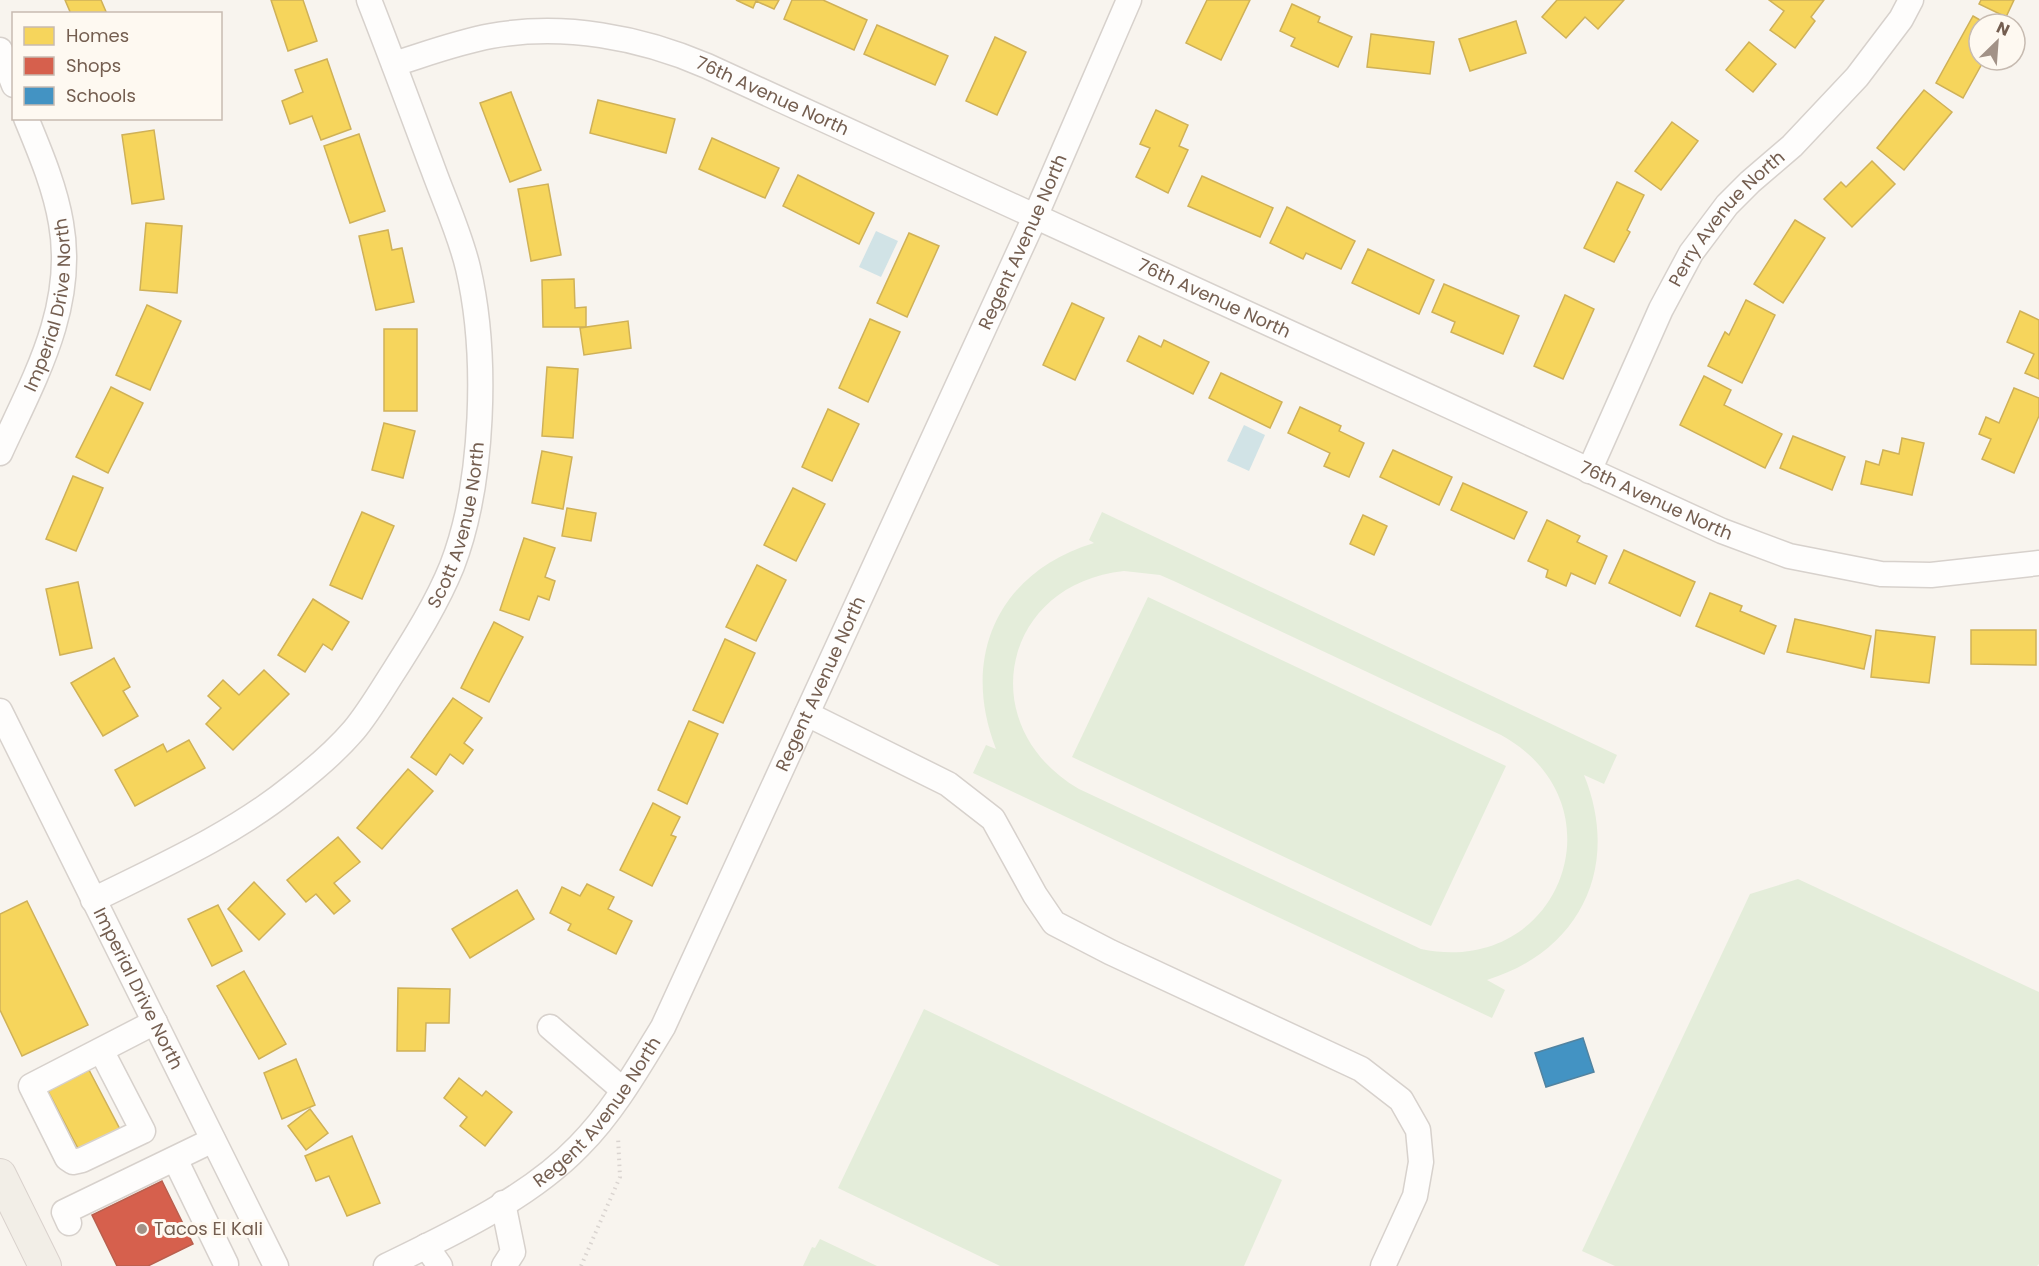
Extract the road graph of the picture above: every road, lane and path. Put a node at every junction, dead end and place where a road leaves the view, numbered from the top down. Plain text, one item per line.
1 (369, 0) edge
2 (1129, 0) edge
3 (1911, 0) edge
4 (0, 50) edge
5 (394, 64) junction
6 (12, 80) edge
7 (27, 120) edge
8 (1035, 217) junction
9 (0, 453) edge
10 (1589, 471) junction
11 (2039, 563) edge
12 (0, 711) edge
13 (807, 714) junction
14 (93, 900) junction
15 (154, 1022) junction
16 (550, 1027) dead end
17 (101, 1050) junction
18 (623, 1090) junction
19 (608, 1112) junction
20 (213, 1140) junction
21 (175, 1159) junction
22 (0, 1175) edge
23 (503, 1203) junction
24 (69, 1223) dead end
25 (433, 1256) edge
26 (226, 1264) dead end
27 (45, 1266) edge
28 (276, 1266) edge
29 (386, 1266) edge
30 (504, 1266) edge
31 (581, 1266) edge
32 (1383, 1266) edge

1 - 5 street, Scott Avenue North
2 - 8 street, Regent Avenue North
3 - 10 street, Perry Avenue North
4 - 6 street
5 - 8 street, 76th Avenue North
5 - 14 street, Scott Avenue North
7 - 9 street, Imperial Drive North
8 - 10 street, 76th Avenue North
8 - 13 street, Regent Avenue North
10 - 11 street, 76th Avenue North
12 - 14 street, Imperial Drive North
13 - 18 street, Regent Avenue North
13 - 32 street
14 - 15 street, Imperial Drive North
15 - 17 street
15 - 20 street, Imperial Drive North
16 - 18 street
17 - 17 street
18 - 19 street, Regent Avenue North
19 - 23 street, Regent Avenue North
19 - 31 path
20 - 21 street
20 - 28 street, Imperial Drive North
21 - 24 street
21 - 26 street
22 - 27 main road
23 - 25 street, Regent Avenue North
23 - 30 street
25 - 29 street, Regent Avenue North

